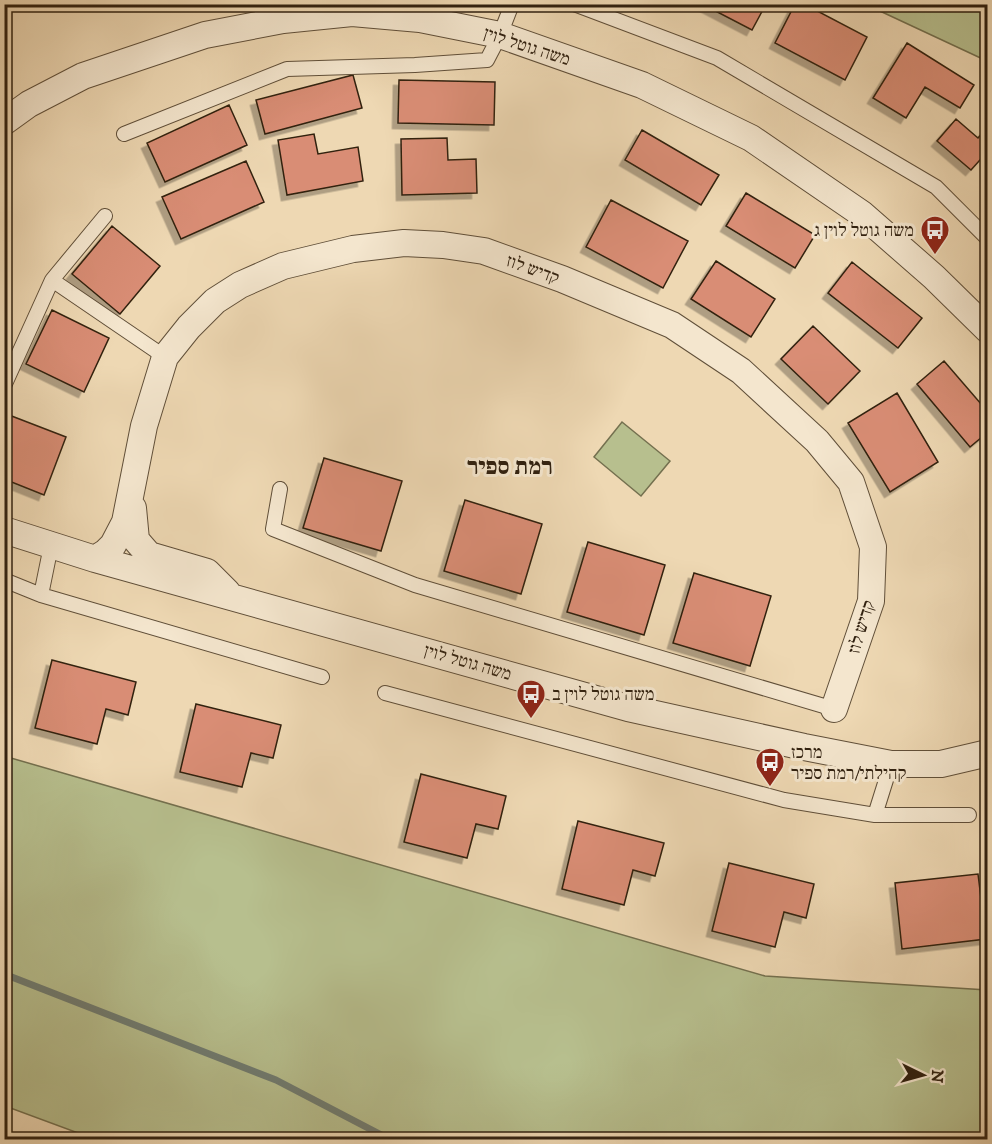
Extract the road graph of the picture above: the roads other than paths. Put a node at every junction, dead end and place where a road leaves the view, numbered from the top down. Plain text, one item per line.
1 (512, 4) edge
2 (574, 4) edge
3 (500, 35) junction
4 (4, 122) edge
5 (124, 134) dead end
6 (105, 216) dead end
7 (987, 239) edge
8 (52, 280) junction
9 (987, 330) edge
10 (165, 357) junction
11 (4, 386) edge
12 (279, 489) dead end
13 (132, 490) junction
14 (4, 530) edge
15 (51, 546) junction
16 (95, 559) junction
17 (4, 580) edge
18 (41, 595) junction
19 (232, 597) junction
20 (322, 677) dead end
21 (385, 693) dead end
22 (834, 709) joint
23 (987, 753) edge
24 (891, 764) junction
25 (875, 815) junction
26 (969, 815) dead end

1 - 3 lane
2 - 7 lane
3 - 4 street, משה גוטל לוין
3 - 5 lane
3 - 9 street, משה גוטל לוין
6 - 8 lane
8 - 10 lane
8 - 11 lane
10 - 13 street, קדיש לוז
10 - 22 street, קדיש לוז
12 - 22 lane
13 - 16 street, קדיש לוז
13 - 19 street, משה גוטל לוין
14 - 15 street
15 - 16 street, משה גוטל לוין
15 - 18 lane
16 - 19 street, משה גוטל לוין
17 - 18 lane
18 - 20 lane
19 - 24 street, משה גוטל לוין
21 - 25 lane
23 - 24 street, משה גוטל לוין
24 - 25 lane
25 - 26 lane

